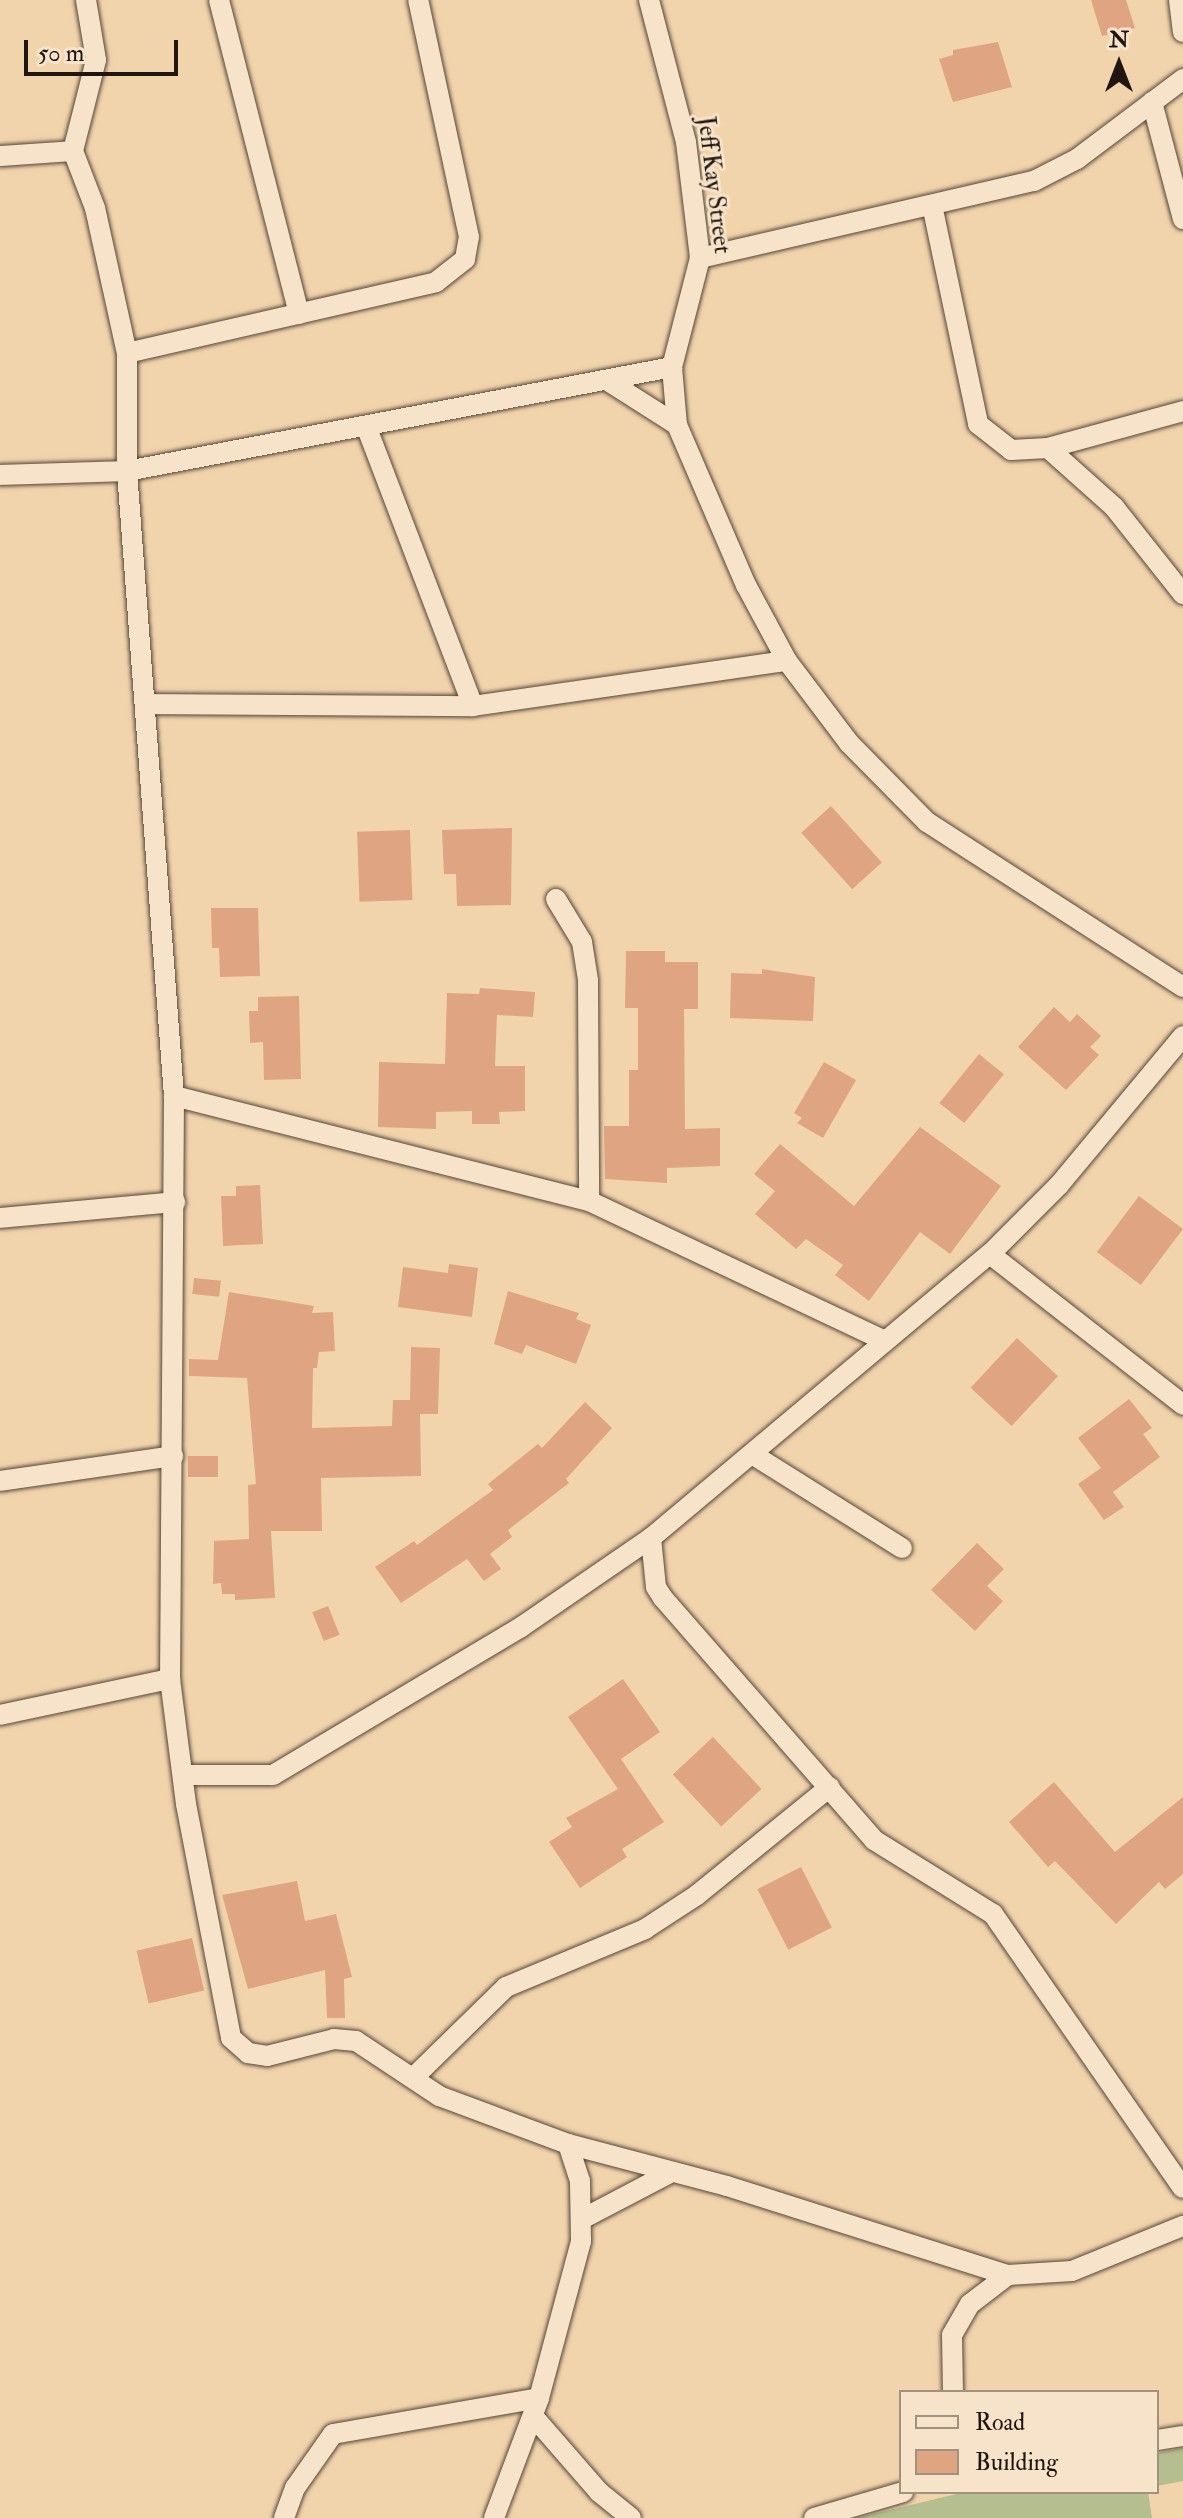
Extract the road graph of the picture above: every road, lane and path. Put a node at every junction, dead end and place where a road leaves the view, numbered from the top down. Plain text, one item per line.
1 (86, 0) edge
2 (219, 0) edge
3 (418, 0) edge
4 (649, 0) edge
5 (1179, 0) edge
6 (1183, 32) edge
7 (1183, 79) edge
8 (1152, 102) junction
9 (73, 151) junction
10 (0, 156) edge
11 (932, 205) junction
12 (1183, 219) edge
13 (700, 258) junction
14 (299, 314) junction
15 (127, 353) junction
16 (672, 367) junction
17 (608, 381) junction
18 (1183, 411) edge
19 (677, 425) junction
20 (366, 426) junction
21 (1048, 448) junction
22 (127, 471) junction
23 (0, 475) edge
24 (1183, 594) edge
25 (787, 661) junction
26 (147, 704) junction
27 (473, 706) junction
28 (556, 899) dead end
29 (1183, 987) edge
30 (1183, 1036) edge
31 (174, 1096) junction
32 (589, 1201) junction
33 (175, 1202) junction
34 (0, 1218) edge
35 (990, 1254) junction
36 (885, 1341) junction
37 (1183, 1405) edge
38 (752, 1454) junction
39 (173, 1456) junction
40 (0, 1481) edge
41 (651, 1538) junction
42 (902, 1548) dead end
43 (170, 1679) junction
44 (0, 1715) edge
45 (183, 1775) junction
46 (830, 1787) junction
47 (413, 2078) junction
48 (568, 2144) junction
49 (668, 2174) junction
50 (1183, 2188) edge
51 (584, 2218) junction
52 (1183, 2226) edge
53 (1008, 2275) junction
54 (953, 2390) edge
55 (536, 2407) junction
56 (1183, 2436) edge
57 (1159, 2440) edge
58 (899, 2493) edge
59 (284, 2518) edge
60 (494, 2518) edge
61 (631, 2518) edge
62 (814, 2518) edge

1 - 9 street
2 - 14 street
3 - 14 street
4 - 13 street, Jeff Kay Street
5 - 6 street
7 - 8 street
8 - 11 street
8 - 12 street
9 - 10 street
9 - 15 street
11 - 13 street
11 - 21 street
13 - 16 street, Jeff Kay Street
14 - 15 street
15 - 22 street
16 - 17 street
16 - 19 street, Jeff Kay Street
17 - 19 street
17 - 20 street
18 - 21 street
19 - 25 street, Jeff Kay Street
20 - 22 street
20 - 27 street
21 - 24 street
22 - 23 street
22 - 26 street
25 - 27 street
25 - 29 street, Jeff Kay Street
26 - 27 street
26 - 31 street
28 - 32 street
30 - 35 street
31 - 32 street
31 - 33 street
32 - 36 street
33 - 34 street
33 - 39 street
35 - 36 street
35 - 37 street
36 - 38 street
38 - 41 street
38 - 42 street
39 - 40 street
39 - 43 street
41 - 45 street
41 - 46 street
43 - 44 street
43 - 45 street
45 - 47 street
46 - 47 street
46 - 50 street
47 - 48 street
48 - 49 street
48 - 51 street
49 - 51 street
49 - 53 street
51 - 55 street
52 - 53 street
53 - 54 street
55 - 59 street
55 - 60 street
55 - 61 street
56 - 57 street
58 - 62 street

